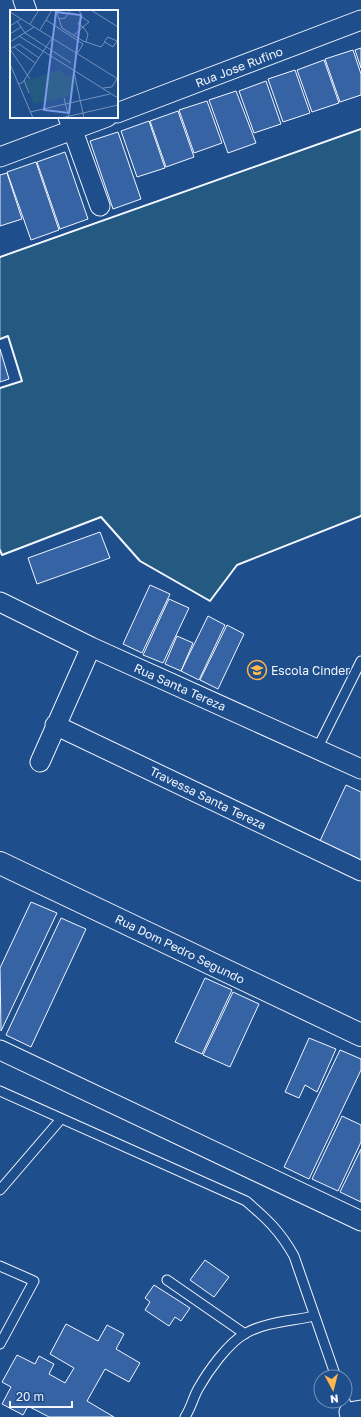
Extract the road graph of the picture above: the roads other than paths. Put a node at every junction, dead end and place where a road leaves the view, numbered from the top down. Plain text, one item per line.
1 (23, 0) edge
2 (27, 10) edge
3 (361, 20) edge
4 (118, 113) edge
5 (102, 118) edge
6 (70, 124) edge
7 (0, 157) edge
8 (100, 206) dead end
9 (0, 587) edge
10 (3, 604) edge
11 (91, 647) junction
12 (361, 661) edge
13 (55, 725) junction
14 (317, 749) junction
15 (40, 762) dead end
16 (361, 769) edge
17 (0, 863) edge
18 (361, 871) edge
19 (361, 1035) edge
20 (0, 1050) edge
21 (0, 1091) edge
22 (61, 1118) junction
23 (0, 1190) edge
24 (361, 1221) edge
25 (0, 1266) edge
26 (167, 1280) dead end
27 (314, 1316) junction
28 (245, 1334) junction
29 (0, 1344) edge
30 (333, 1369) edge
31 (185, 1417) edge

1 - 2 street
3 - 4 street, Rua Jose Rufino
5 - 6 street
6 - 7 street
6 - 8 street
9 - 10 street
10 - 11 street, Rua Santa Tereza
11 - 13 street
11 - 14 street, Rua Santa Tereza
12 - 14 lane
13 - 15 street
13 - 18 street, Travessa Santa Tereza
14 - 16 street, Rua Santa Tereza
17 - 19 street, Rua Dom Pedro Segundo
20 - 24 street
21 - 22 lane
22 - 23 lane
22 - 27 lane
25 - 29 lane
26 - 28 lane
27 - 28 lane
27 - 30 lane
28 - 31 lane

